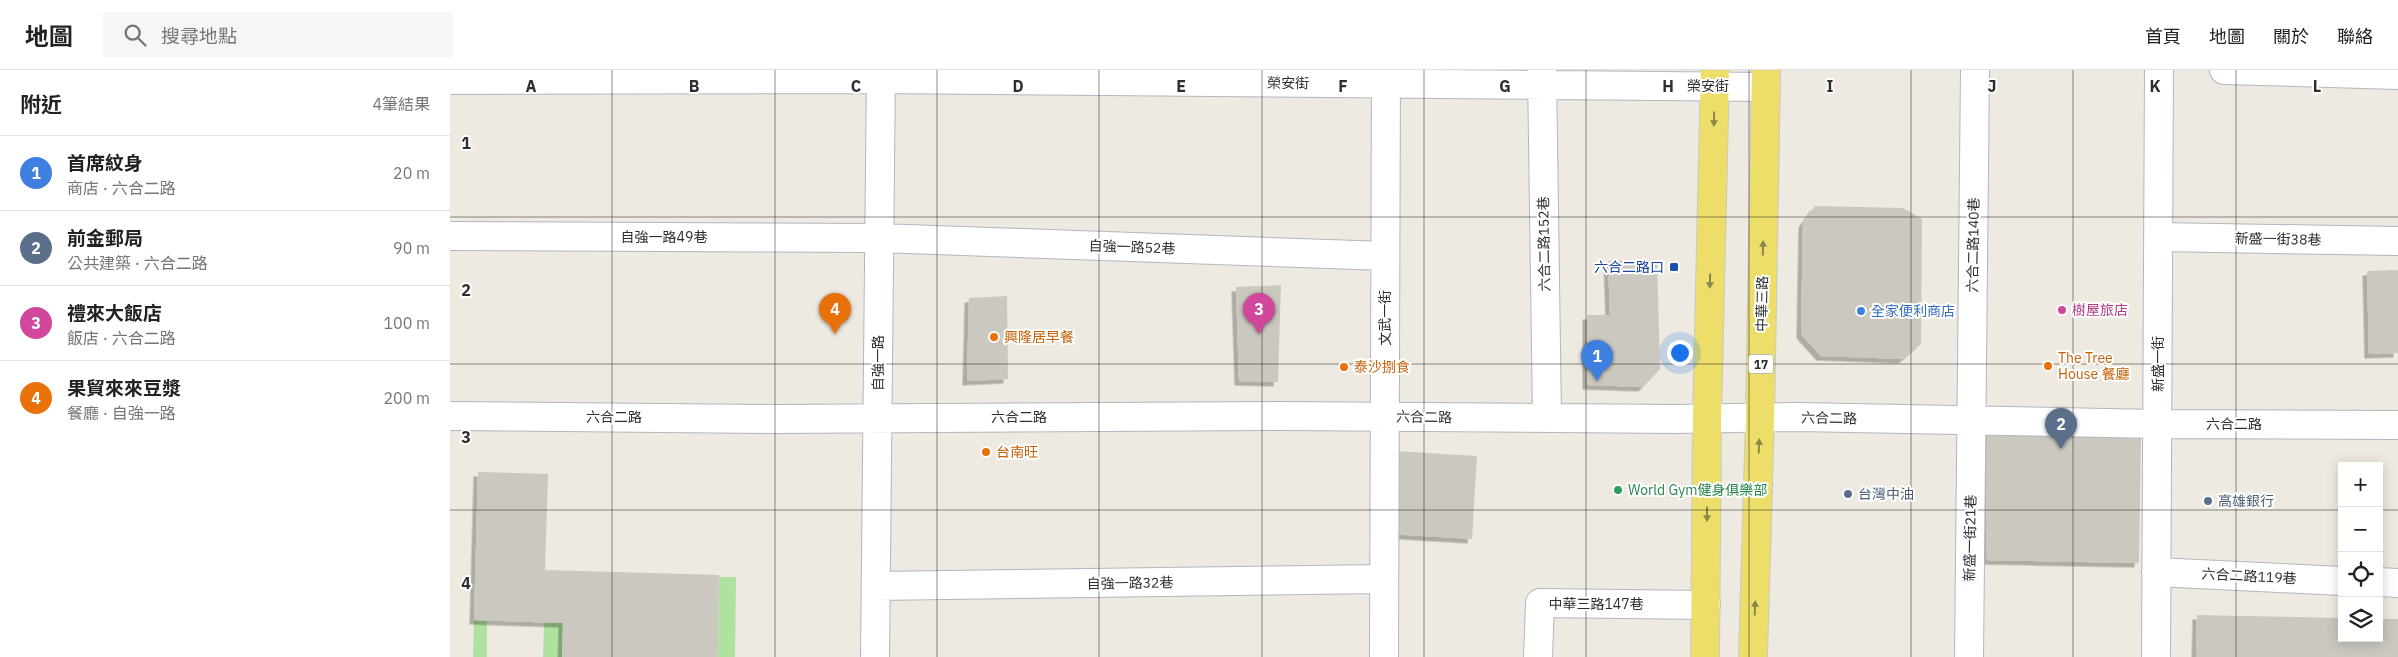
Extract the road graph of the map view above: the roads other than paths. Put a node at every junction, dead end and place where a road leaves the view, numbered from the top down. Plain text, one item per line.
1 (1975, 70) edge
2 (2159, 70) edge
3 (2224, 70) edge
4 (880, 74) edge
5 (2398, 75) edge
6 (1386, 77) edge
7 (1542, 78) edge
8 (1715, 78) edge
9 (1766, 78) edge
10 (450, 80) edge
11 (450, 236) edge
12 (2159, 237) junction
13 (879, 238) junction
14 (2398, 241) edge
15 (1385, 256) junction
16 (450, 416) edge
17 (877, 417) junction
18 (1385, 417) junction
19 (1760, 417) junction
20 (1547, 418) junction
21 (1707, 419) junction
22 (1971, 419) junction
23 (2157, 424) junction
24 (2398, 425) edge
25 (2156, 572) junction
26 (1384, 579) junction
27 (2338, 581) edge
28 (2383, 582) edge
29 (2398, 583) edge
30 (876, 586) junction
31 (1706, 605) junction
32 (875, 657) edge
33 (1384, 657) edge
34 (1538, 657) edge
35 (1705, 657) edge
36 (1753, 657) edge
37 (1969, 657) edge
38 (2156, 657) edge

1 - 22 street, 六合二路140巷
2 - 12 street, 新盛一街
3 - 5 street
4 - 6 street, 榮安街
4 - 10 street, 榮安街
4 - 13 street, 自強一路
6 - 7 street, 榮安街
6 - 15 street, 文武一街
7 - 8 street, 榮安街
7 - 20 street, 六合二路152巷
8 - 9 street, 榮安街
8 -> 21 main road
19 -> 9 main road, 中華三路 / 17
11 - 13 street, 自強一路49巷
12 - 14 street, 新盛一街38巷
12 - 23 street, 新盛一街
13 - 15 street, 自強一路52巷
13 - 17 street, 自強一路
15 - 18 street, 文武一街
16 - 17 street, 六合二路
17 - 18 street, 六合二路
17 - 30 street, 自強一路
18 - 20 street, 六合二路
18 - 26 street, 文武一街
19 - 21 street, 六合二路
19 - 22 street, 六合二路
36 -> 19 main road, 中華三路 / 17
20 - 21 street, 六合二路
21 -> 31 main road
22 - 23 street, 六合二路
22 - 37 street, 新盛一街21巷
23 - 24 street, 六合二路
23 - 25 street, 新盛一街
25 - 27 street, 六合二路119巷
25 - 38 street, 新盛一街
26 - 30 street, 自強一路32巷
26 - 33 street, 文武一街
28 - 29 street
30 - 32 street, 自強一路
31 - 34 street, 中華三路147巷
31 - 35 main road

